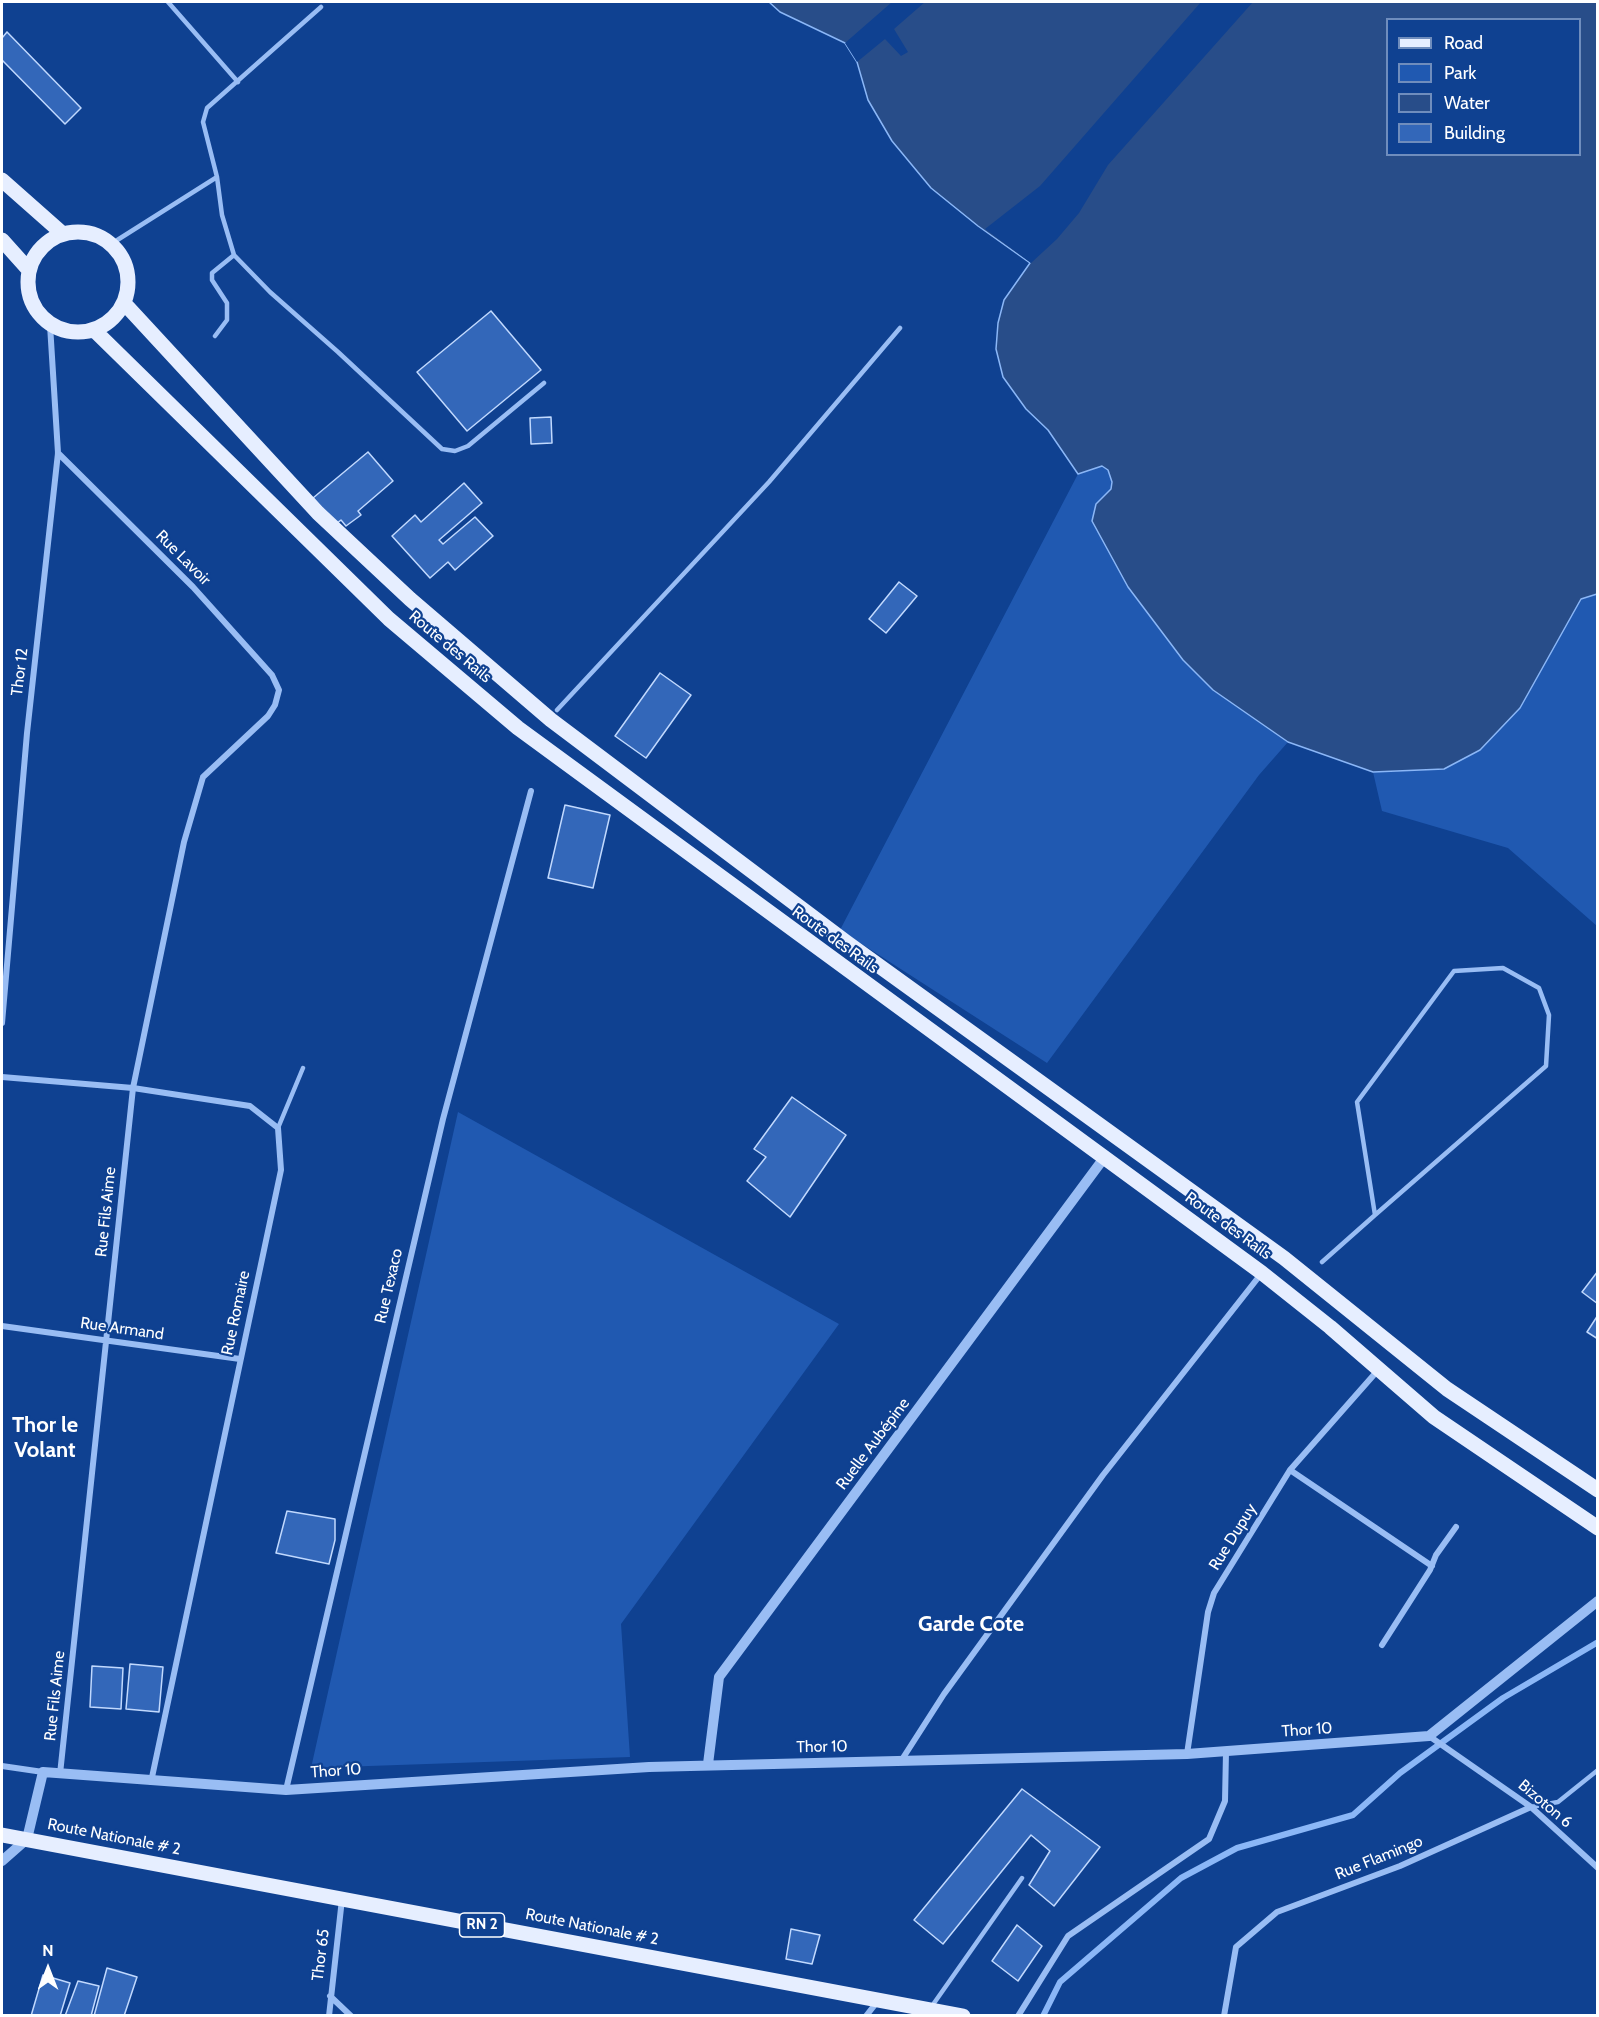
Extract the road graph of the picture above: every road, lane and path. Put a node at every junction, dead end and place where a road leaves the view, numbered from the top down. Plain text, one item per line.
1 (168, 2) edge
2 (321, 7) dead end
3 (238, 82) junction
4 (217, 177) junction
5 (2, 180) edge
6 (63, 234) junction
7 (2, 240) edge
8 (111, 244) junction
9 (234, 255) junction
10 (28, 269) junction
11 (124, 303) junction
12 (50, 325) junction
13 (900, 328) dead end
14 (94, 330) junction
15 (215, 336) dead end
16 (544, 383) dead end
17 (58, 453) junction
18 (279, 690) joint
19 (557, 710) dead end
20 (531, 791) dead end
21 (2, 1023) edge
22 (303, 1068) dead end
23 (2, 1077) edge
24 (133, 1088) junction
25 (278, 1128) junction
26 (1104, 1158) junction
27 (1375, 1215) junction
28 (1322, 1262) dead end
29 (1262, 1273) junction
30 (2, 1326) edge
31 (105, 1341) junction
32 (240, 1359) junction
33 (1379, 1369) junction
34 (1290, 1470) junction
35 (1598, 1490) edge
36 (1456, 1527) dead end
37 (1598, 1528) edge
38 (1432, 1566) junction
39 (1598, 1601) edge
40 (1382, 1645) dead end
41 (1429, 1736) junction
42 (1226, 1752) junction
43 (1187, 1754) junction
44 (901, 1761) junction
45 (708, 1764) junction
46 (2, 1766) edge
47 (1598, 1770) edge
48 (43, 1772) junction
49 (60, 1774) junction
50 (151, 1782) junction
51 (286, 1790) junction
52 (1531, 1807) junction
53 (2, 1835) edge
54 (27, 1839) junction
55 (2, 1861) edge
56 (1598, 1868) edge
57 (1022, 1878) dead end
58 (342, 1898) junction
59 (330, 1996) junction
60 (878, 1999) junction
61 (930, 2009) junction
62 (329, 2016) edge
63 (351, 2016) edge
64 (866, 2016) edge
65 (963, 2016) edge
66 (1018, 2016) edge
67 (1224, 2016) edge

1 - 3 lane
2 - 3 lane
3 - 4 lane
4 - 8 lane
4 - 9 lane
5 - 6 main road
6 - 8 main road
6 - 10 main road
7 - 10 main road
8 - 11 main road
9 - 15 lane
9 - 16 lane
10 - 12 main road
11 - 14 main road
11 - 35 main road, Route des Rails
12 - 14 main road
12 - 17 street, Thor 12
13 - 19 lane
14 - 26 main road, Route des Rails
17 - 18 street, Rue Lavoir
17 - 21 street, Thor 12
18 - 24 street, Rue Fils Aime
20 - 51 street, Rue Texaco
22 - 25 lane
23 - 24 street
24 - 25 street
24 - 31 street, Rue Fils Aime
25 - 32 street, Rue Romaire
26 - 29 main road, Route des Rails
26 - 45 street, Ruelle Aubépine
27 - 27 lane
27 - 28 lane
29 - 33 main road, Route des Rails
29 - 44 street
30 - 31 street, Rue Armand
31 - 32 street, Rue Armand
31 - 49 street, Rue Fils Aime
32 - 50 street, Rue Romaire
33 - 34 street, Rue Dupuy
33 - 37 main road, Route des Rails
34 - 38 street
34 - 43 street, Rue Dupuy
36 - 38 street
38 - 40 street
39 - 41 street
41 - 42 street, Thor 10
41 - 52 street, Bizoton 6
42 - 43 street, Thor 10
42 - 66 street
43 - 44 street, Thor 10
44 - 45 street, Thor 10
45 - 51 street, Thor 10
46 - 48 street, Thor 10
47 - 52 lane, Rue Flamingo
48 - 49 street, Thor 10
48 - 54 street
49 - 50 street, Thor 10
50 - 51 street, Thor 10
52 - 56 street, Bizoton 6
52 - 67 street, Rue Flamingo
53 - 54 main road, Route Nationale # 2 / RN 2
54 - 55 street
54 - 58 main road, Route Nationale # 2 / RN 2
57 - 61 lane
58 - 59 street, Thor 65
58 - 60 main road, Route Nationale # 2 / RN 2
59 - 62 street, Thor 65
59 - 63 street
60 - 61 main road, Route Nationale # 2 / RN 2
60 - 64 street
61 - 65 main road, Route Nationale # 2 / RN 2

